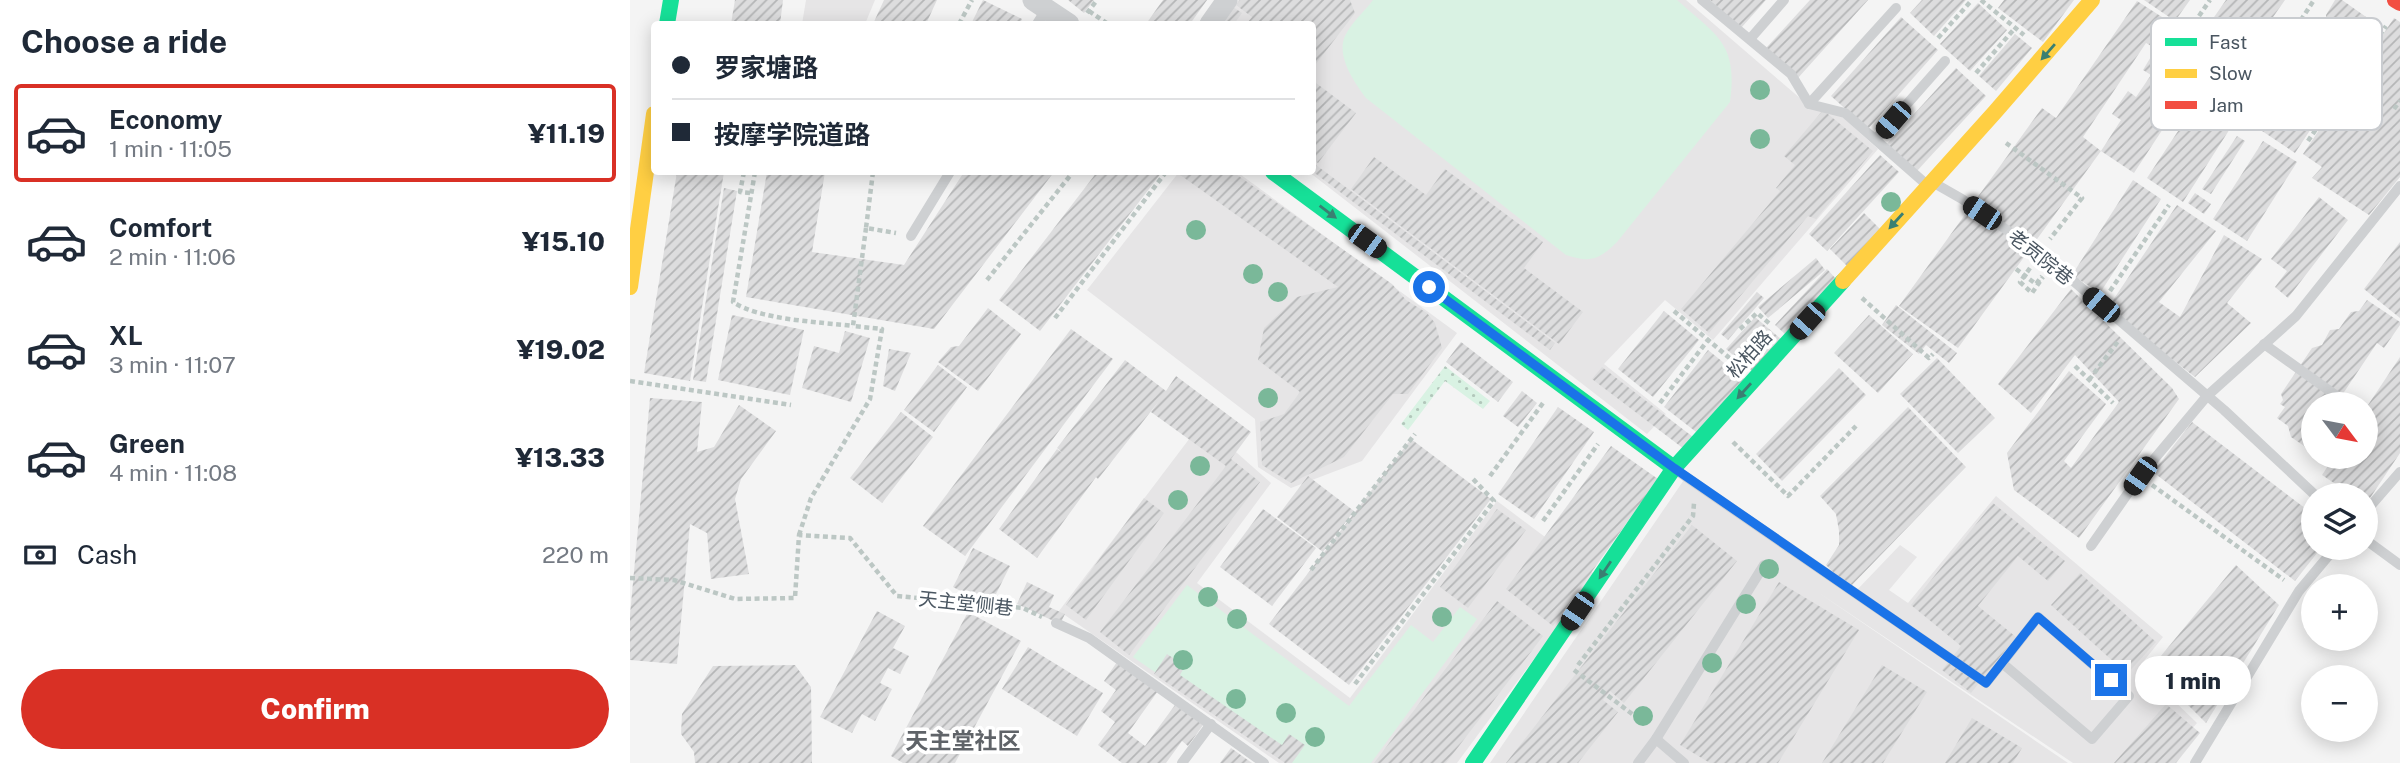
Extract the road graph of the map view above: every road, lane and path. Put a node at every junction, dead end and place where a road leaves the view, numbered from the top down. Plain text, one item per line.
1 (671, 0) edge
2 (972, 0) edge
3 (1227, 0) edge
4 (1702, 0) edge
5 (1784, 0) edge
6 (1972, 0) edge
7 (1981, 0) edge
8 (2092, 0) edge
9 (2210, 0) edge
10 (2314, 0) edge
11 (2396, 7) edge
12 (1896, 8) dead end
13 (1039, 11) edge
14 (1088, 11) dead end
15 (2199, 16) dead end
16 (2302, 18) edge
17 (668, 21) edge
18 (961, 21) edge
19 (1062, 21) edge
20 (1103, 21) edge
21 (1212, 21) edge
22 (2015, 28) junction
23 (2382, 28) edge
24 (1938, 38) dead end
25 (1750, 39) junction
26 (2034, 44) dead end
27 (1945, 61) dead end
28 (1976, 73) dead end
29 (2400, 102) edge
30 (1809, 104) junction
31 (2395, 109) dead end
32 (1983, 126) junction
33 (2315, 130) edge
34 (651, 136) edge
35 (1876, 139) junction
36 (2308, 141) dead end
37 (743, 175) edge
38 (754, 175) edge
39 (873, 175) edge
40 (948, 175) edge
41 (1071, 175) edge
42 (1164, 175) edge
43 (1277, 175) edge
44 (1930, 184) junction
45 (2400, 186) edge
46 (751, 193) junction
47 (2169, 205) dead end
48 (866, 228) junction
49 (911, 236) joint
50 (2053, 264) junction
51 (986, 280) dead end
52 (1843, 281) junction
53 (2020, 282) dead end
54 (630, 287) edge
55 (2101, 305) junction
56 (1674, 311) dead end
57 (1055, 318) dead end
58 (1770, 324) dead end
59 (853, 326) junction
60 (2128, 328) junction
61 (1740, 330) dead end
62 (1708, 340) junction
63 (2264, 344) junction
64 (1933, 354) dead end
65 (2075, 366) dead end
66 (1755, 379) junction
67 (2089, 380) junction
68 (630, 381) edge
69 (1557, 382) junction
70 (2331, 392) edge
71 (2207, 396) junction
72 (1660, 403) dead end
73 (2113, 403) dead end
74 (791, 405) dead end
75 (1613, 423) junction
76 (1714, 424) junction
77 (1856, 426) dead end
78 (1415, 434) dead end
79 (1674, 468) junction
80 (2400, 472) edge
81 (1490, 475) dead end
82 (2140, 476) junction
83 (1473, 479) dead end
84 (2302, 483) edge
85 (1687, 495) dead end
86 (2378, 497) edge
87 (1544, 521) dead end
88 (799, 535) junction
89 (2091, 546) dead end
90 (2378, 549) edge
91 (2325, 560) edge
92 (1764, 565) dead end
93 (2400, 565) edge
94 (1311, 570) dead end
95 (630, 578) edge
96 (2299, 591) junction
97 (1056, 623) joint
98 (2002, 663) junction
99 (1574, 670) junction
100 (1566, 680) dead end
101 (1355, 684) dead end
102 (1211, 724) junction
103 (1658, 737) junction
104 (1182, 763) edge
105 (1264, 763) edge
106 (1473, 763) edge
107 (1638, 763) edge
108 (1684, 763) edge
109 (2195, 763) edge

1 - 17 street
2 - 18 path
3 - 21 street
4 - 25 lane
5 - 25 lane
6 - 24 path
7 - 22 path
8 -> 32 street, 松柏路
9 - 15 path
10 - 16 path
11 - 23 path
12 - 30 lane
13 - 19 street
14 - 20 path
22 - 26 path
22 - 28 path
25 - 30 lane
27 - 35 lane
29 - 31 path
30 - 35 lane, 老贡院巷
32 - 44 street, 松柏路
32 - 50 path
33 - 36 path
34 - 54 street
35 - 44 lane, 老贡院巷
37 - 46 path
38 - 46 path
39 - 48 path
40 - 49 lane
41 - 51 path
42 - 57 path
43 -> 69 street
44 - 50 lane, 老贡院巷
44 -> 52 street, 松柏路
45 - 63 lane
46 - 59 path
47 - 55 path
48 - 49 path
48 - 59 path
50 - 53 path
50 - 55 lane, 老贡院巷
52 - 64 path
52 - 66 street, 松柏路
55 - 60 lane, 老贡院巷
56 - 62 path
58 - 61 path
59 - 88 path
60 - 67 path
60 - 71 lane, 老贡院巷
62 - 66 path
62 - 72 path
63 - 70 lane
63 - 71 lane
65 - 67 path
66 -> 76 street, 松柏路
67 - 73 path
68 - 74 path
69 - 75 street
69 - 81 path
71 - 82 lane
71 - 84 lane, 老贡院巷
75 - 79 street
75 - 87 path
76 - 77 path
76 - 79 street, 松柏路
78 - 94 path
79 - 98 lane
79 -> 106 street, 松柏路
80 - 86 lane
82 - 89 lane
82 - 96 path
83 - 101 path
85 - 99 path
88 - 95 path
88 - 97 path, 天主堂侧巷
90 - 93 lane
91 - 96 lane
92 - 103 lane
96 - 109 lane
97 - 102 lane
98 - 98 lane
99 - 100 path
99 - 103 path
102 - 104 lane
102 - 105 lane
103 - 107 lane
103 - 108 lane

